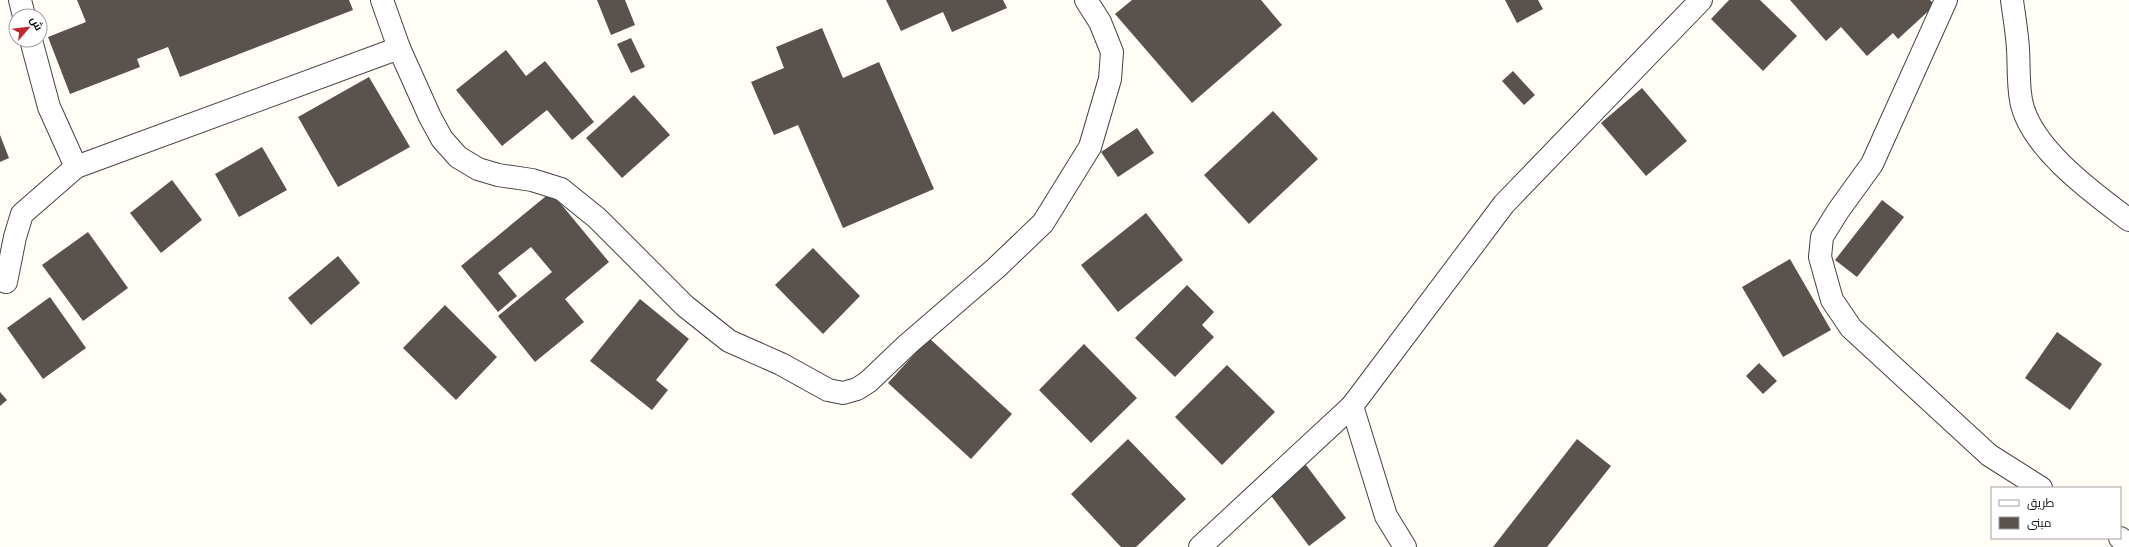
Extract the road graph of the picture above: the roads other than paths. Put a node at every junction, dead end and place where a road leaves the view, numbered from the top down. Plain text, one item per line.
1 (382, 0) edge
2 (1086, 0) edge
3 (1701, 0) edge
4 (1946, 0) edge
5 (2012, 0) edge
6 (33, 48) edge
7 (399, 48) junction
8 (76, 167) junction
9 (2129, 220) edge
10 (6, 282) dead end
11 (1352, 406) junction
12 (2039, 487) edge
13 (1200, 547) edge
14 (1405, 547) edge

1 - 7 street
2 - 7 street
3 - 11 street
4 - 12 street
5 - 9 street
6 - 8 street
7 - 8 street
8 - 10 street
11 - 13 street
11 - 14 street

